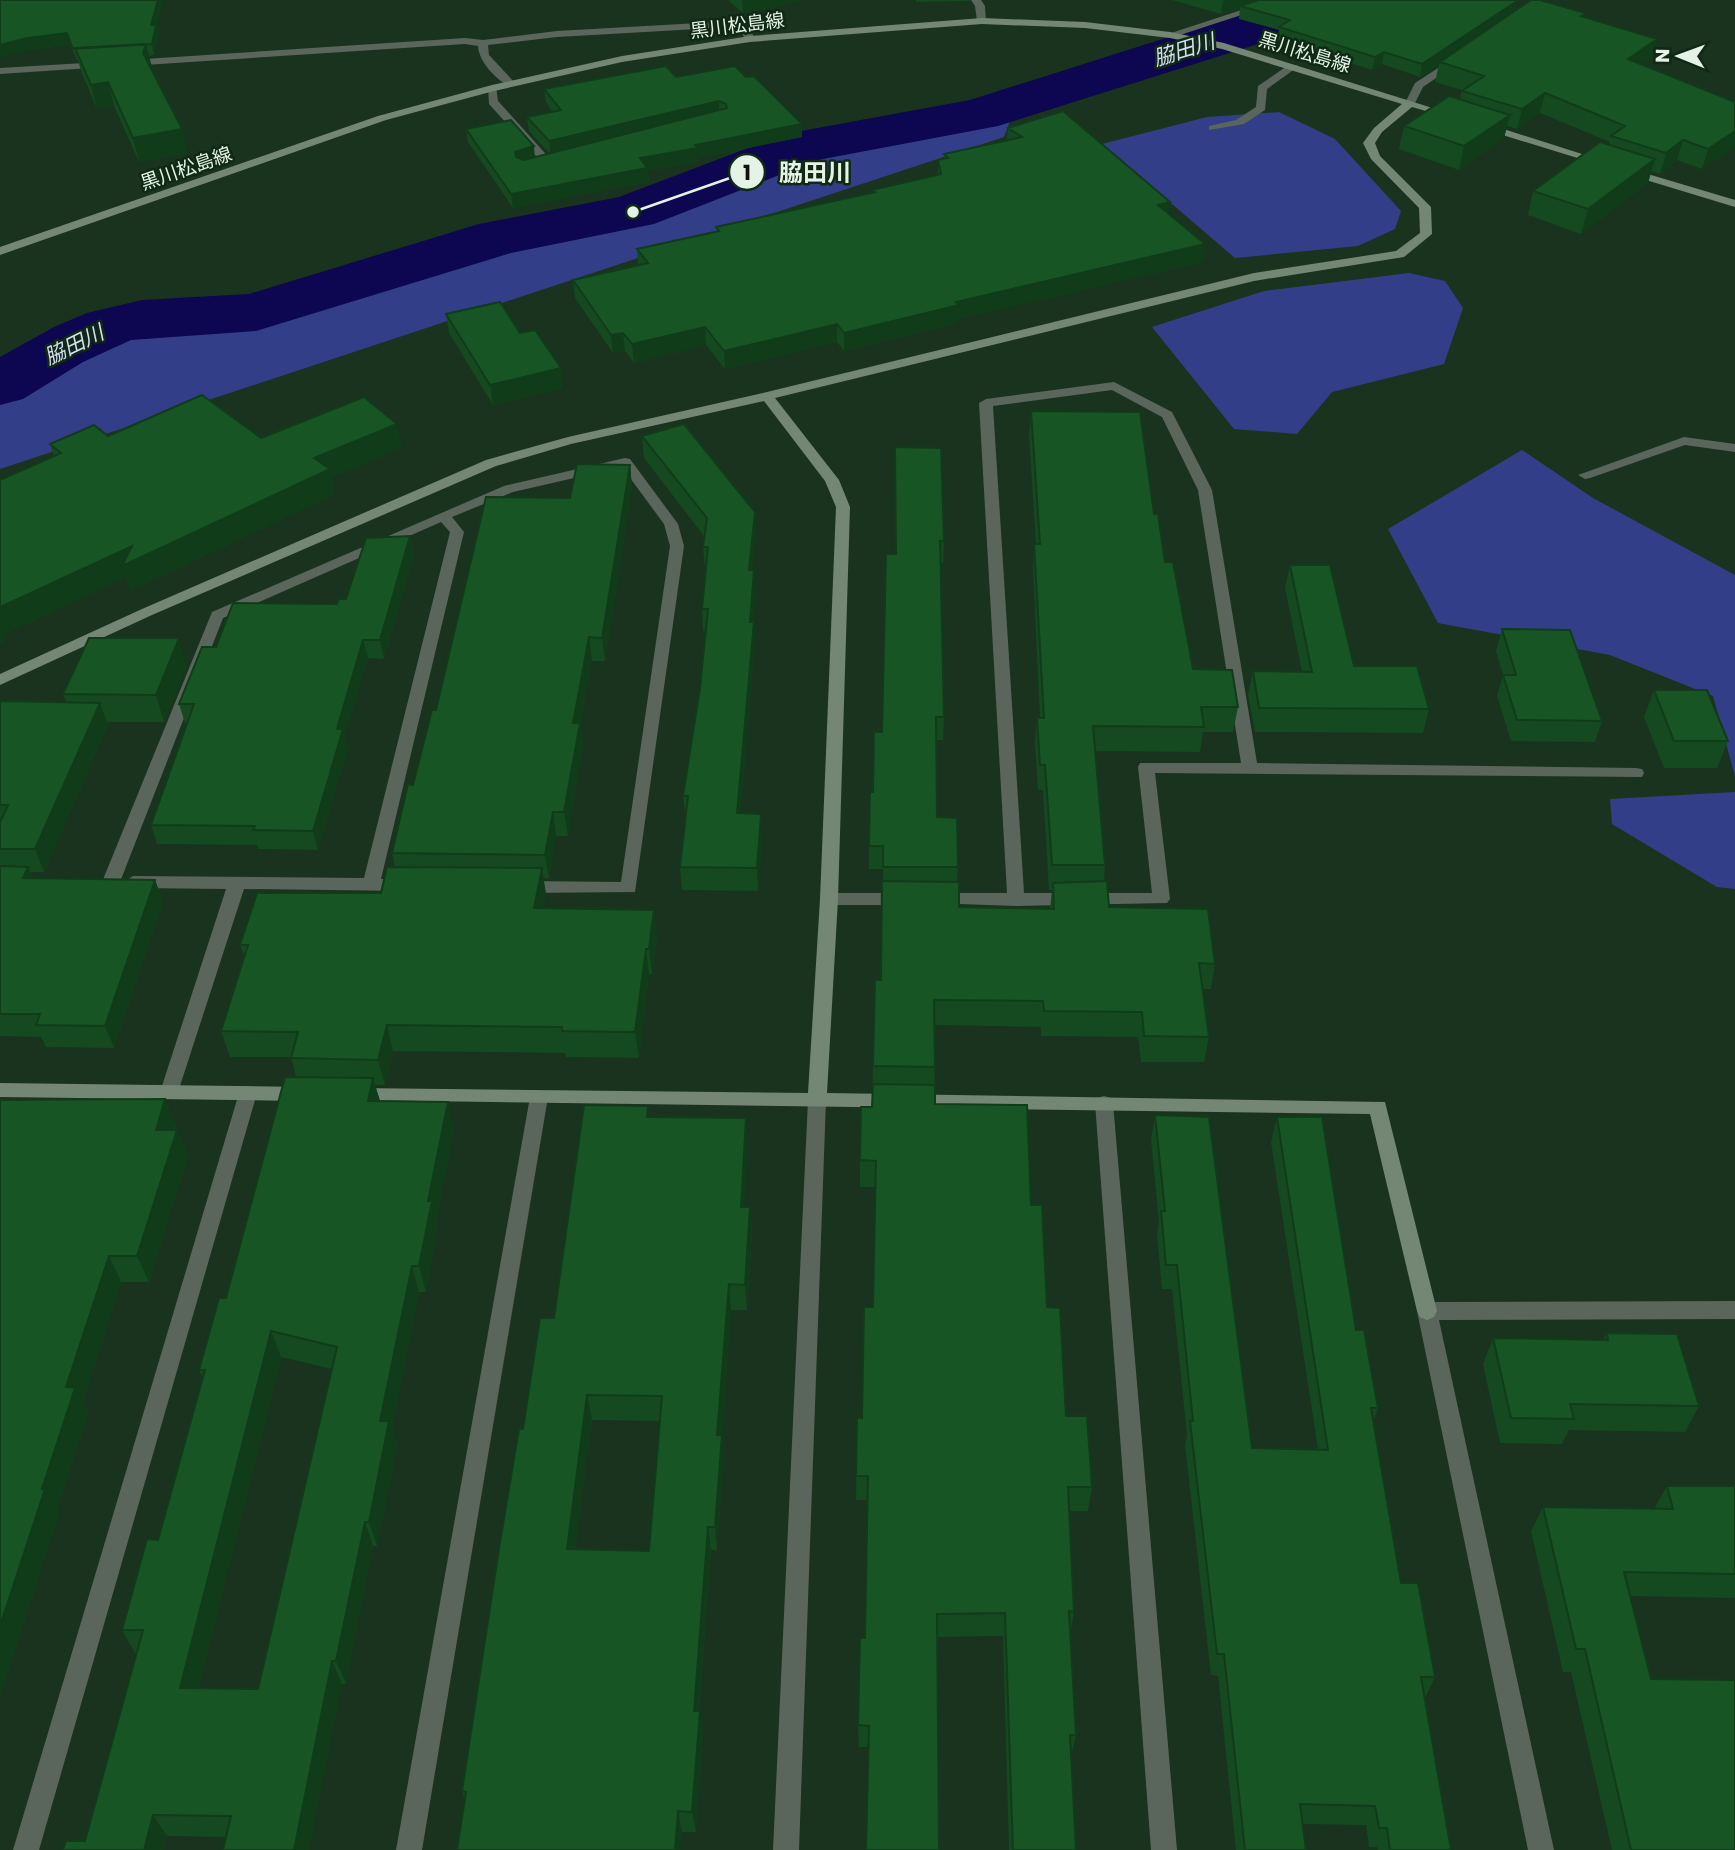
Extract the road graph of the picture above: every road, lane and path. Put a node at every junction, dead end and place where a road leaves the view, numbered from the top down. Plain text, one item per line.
1 (976, 0) edge
2 (1282, 0) edge
3 (982, 21) junction
4 (1170, 35) junction
5 (750, 39) junction
6 (483, 43) junction
7 (1465, 54) edge
8 (1294, 66) junction
9 (0, 71) edge
10 (511, 83) junction
11 (492, 88) junction
12 (1410, 103) junction
13 (1462, 119) edge
14 (1475, 123) edge
15 (1213, 128) dead end
16 (562, 159) edge
17 (1735, 204) edge
18 (0, 251) edge
19 (767, 396) junction
20 (1735, 448) edge
21 (1585, 475) dead end
22 (443, 516) junction
23 (0, 680) edge
24 (1250, 768) junction
25 (1636, 773) dead end
26 (237, 883) junction
27 (371, 885) junction
28 (425, 886) edge
29 (506, 887) edge
30 (829, 899) junction
31 (1016, 900) junction
32 (0, 1090) edge
33 (169, 1092) junction
34 (248, 1093) junction
35 (538, 1097) junction
36 (817, 1100) junction
37 (1104, 1103) junction
38 (1735, 1310) edge
39 (1427, 1311) junction
40 (26, 1850) edge
41 (409, 1850) edge
42 (786, 1850) edge
43 (1164, 1850) edge
44 (1541, 1850) edge

1 - 3 street
2 - 4 street
3 - 4 street, 黒川松島線
3 - 5 street, 黒川松島線
4 - 8 street, 黒川松島線
5 - 6 street
5 - 10 street, 黒川松島線
6 - 9 street
6 - 10 street
7 - 12 street
8 - 12 street, 黒川松島線
8 - 15 street
10 - 11 street, 黒川松島線
11 - 16 street
11 - 18 street, 黒川松島線
12 - 13 street, 黒川松島線
12 - 19 street
14 - 17 street
19 - 23 street
19 - 30 street
20 - 21 street
22 - 26 street
22 - 27 street
22 - 29 street
24 - 25 street
24 - 31 street
24 - 31 street
26 - 27 street
26 - 33 street
27 - 28 street
30 - 31 street
30 - 36 street
32 - 33 street
33 - 34 street
34 - 35 street
34 - 40 street
35 - 36 street
35 - 41 street
36 - 37 street
36 - 42 street
37 - 39 street
37 - 43 street
38 - 39 street
39 - 44 street

